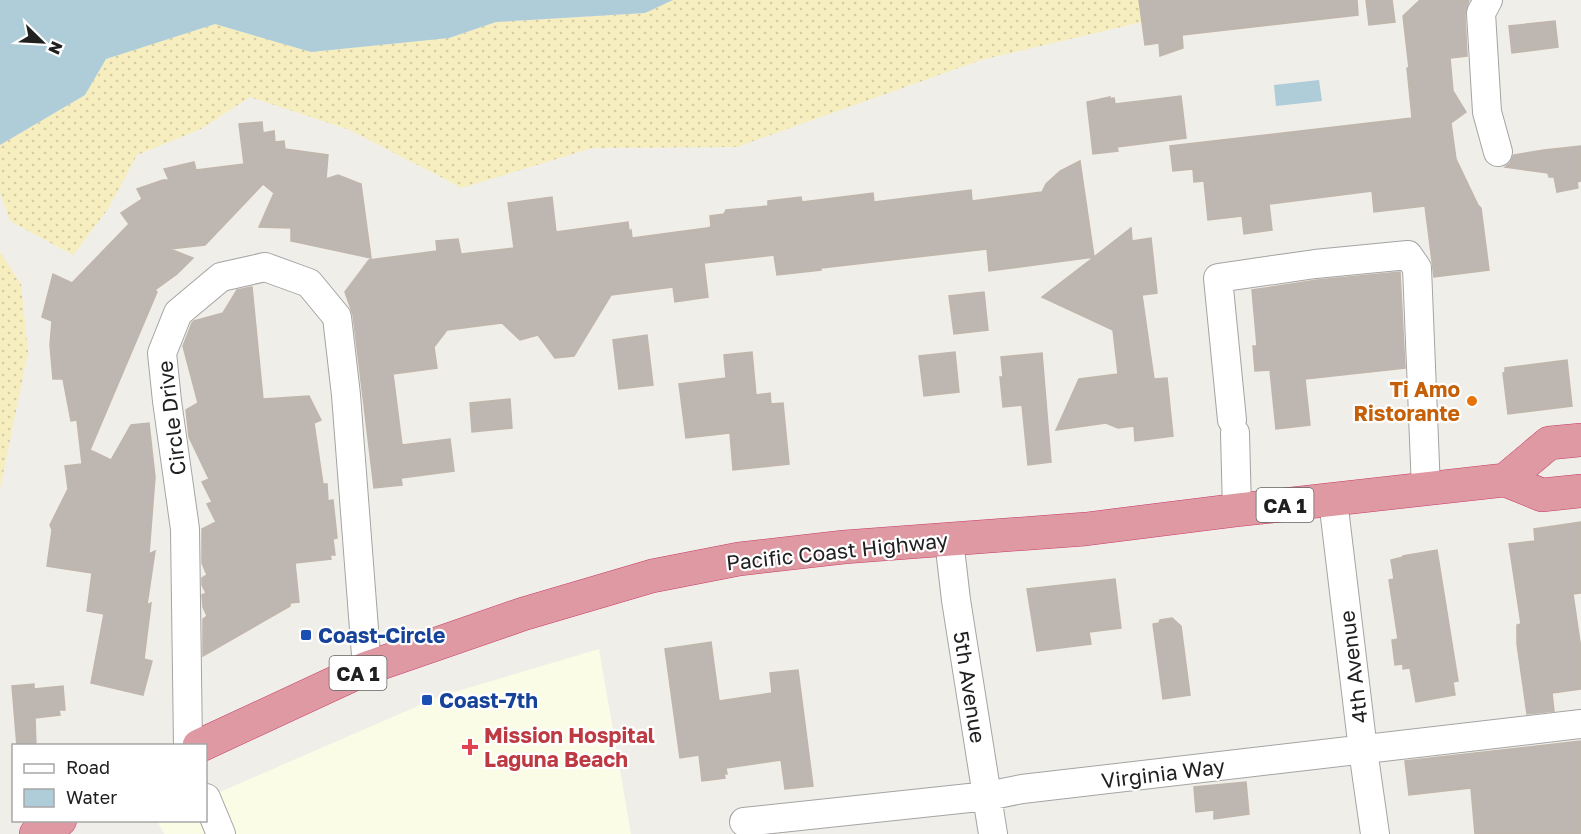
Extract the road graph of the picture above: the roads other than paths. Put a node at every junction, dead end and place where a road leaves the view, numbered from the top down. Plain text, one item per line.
1 (1488, 0) edge
2 (1498, 152) dead end
3 (1581, 440) edge
4 (1505, 480) junction
5 (1426, 489) junction
6 (1581, 490) edge
7 (1333, 500) junction
8 (1237, 510) junction
9 (949, 540) junction
10 (368, 668) junction
11 (1581, 724) edge
12 (188, 744) edge
13 (203, 744) edge
14 (1363, 750) junction
15 (988, 796) junction
16 (207, 801) edge
17 (57, 822) edge
18 (744, 822) dead end
19 (36, 834) edge
20 (221, 834) edge
21 (993, 834) edge
22 (1375, 834) edge

1 - 2 street
3 - 4 highway
4 - 5 highway, Pacific Coast Highway / CA 1
4 - 6 highway, Pacific Coast Highway / CA 1
5 - 7 highway, Pacific Coast Highway / CA 1
5 - 8 street
7 - 8 highway, Pacific Coast Highway / CA 1
7 - 14 street, 4th Avenue
8 - 9 highway, Pacific Coast Highway / CA 1
9 - 10 highway, Pacific Coast Highway / CA 1
9 - 15 street, 5th Avenue
10 - 12 street, Circle Drive
10 - 13 highway, Pacific Coast Highway / CA 1
11 - 14 street, Virginia Way
14 - 15 street, Virginia Way
14 - 22 street, 4th Avenue
15 - 18 street, Virginia Way
15 - 21 street, 5th Avenue
16 - 20 street
17 - 19 highway

